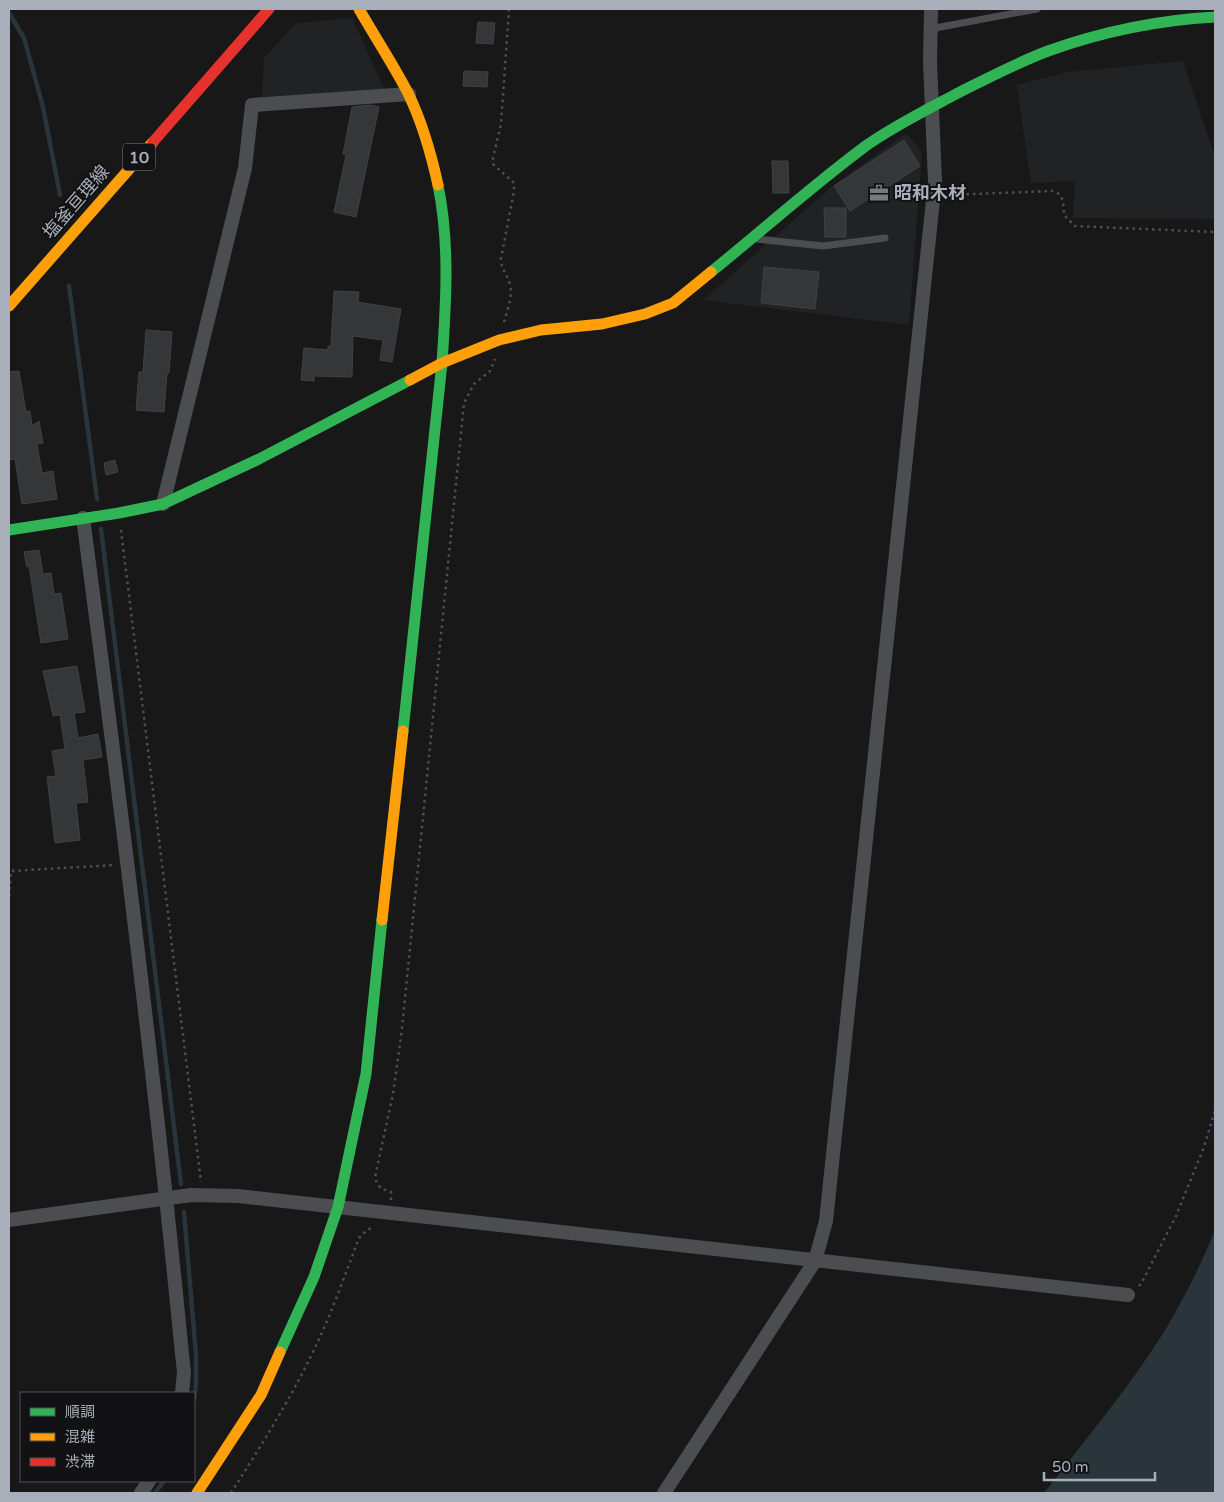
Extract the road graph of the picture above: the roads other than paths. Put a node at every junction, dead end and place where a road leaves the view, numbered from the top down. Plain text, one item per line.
1 (269, 9) edge
2 (359, 9) edge
3 (931, 9) edge
4 (1037, 9) edge
5 (1215, 17) edge
6 (930, 29) junction
7 (409, 94) junction
8 (931, 107) junction
9 (885, 238) dead end
10 (752, 239) junction
11 (9, 306) edge
12 (442, 363) junction
13 (163, 504) junction
14 (83, 518) junction
15 (9, 530) edge
16 (167, 1199) junction
17 (338, 1207) junction
18 (9, 1220) edge
19 (815, 1262) junction
20 (1128, 1295) road end
21 (182, 1392) edge
22 (148, 1482) edge
23 (141, 1493) edge
24 (197, 1493) edge
25 (664, 1493) edge

1 - 11 street, 塩釜亘理線 / 10
2 - 7 street
3 - 6 street
4 - 6 lane
5 - 8 street
6 - 8 street
7 - 12 street
7 - 13 street
8 - 10 street
8 - 19 street
9 - 10 lane
10 - 12 street
12 - 13 street
12 - 17 street
13 - 14 street
14 - 15 street
14 - 16 street
16 - 17 street
16 - 18 street
16 - 21 street
17 - 19 street
17 - 24 street
19 - 20 street
19 - 25 street
22 - 23 street

